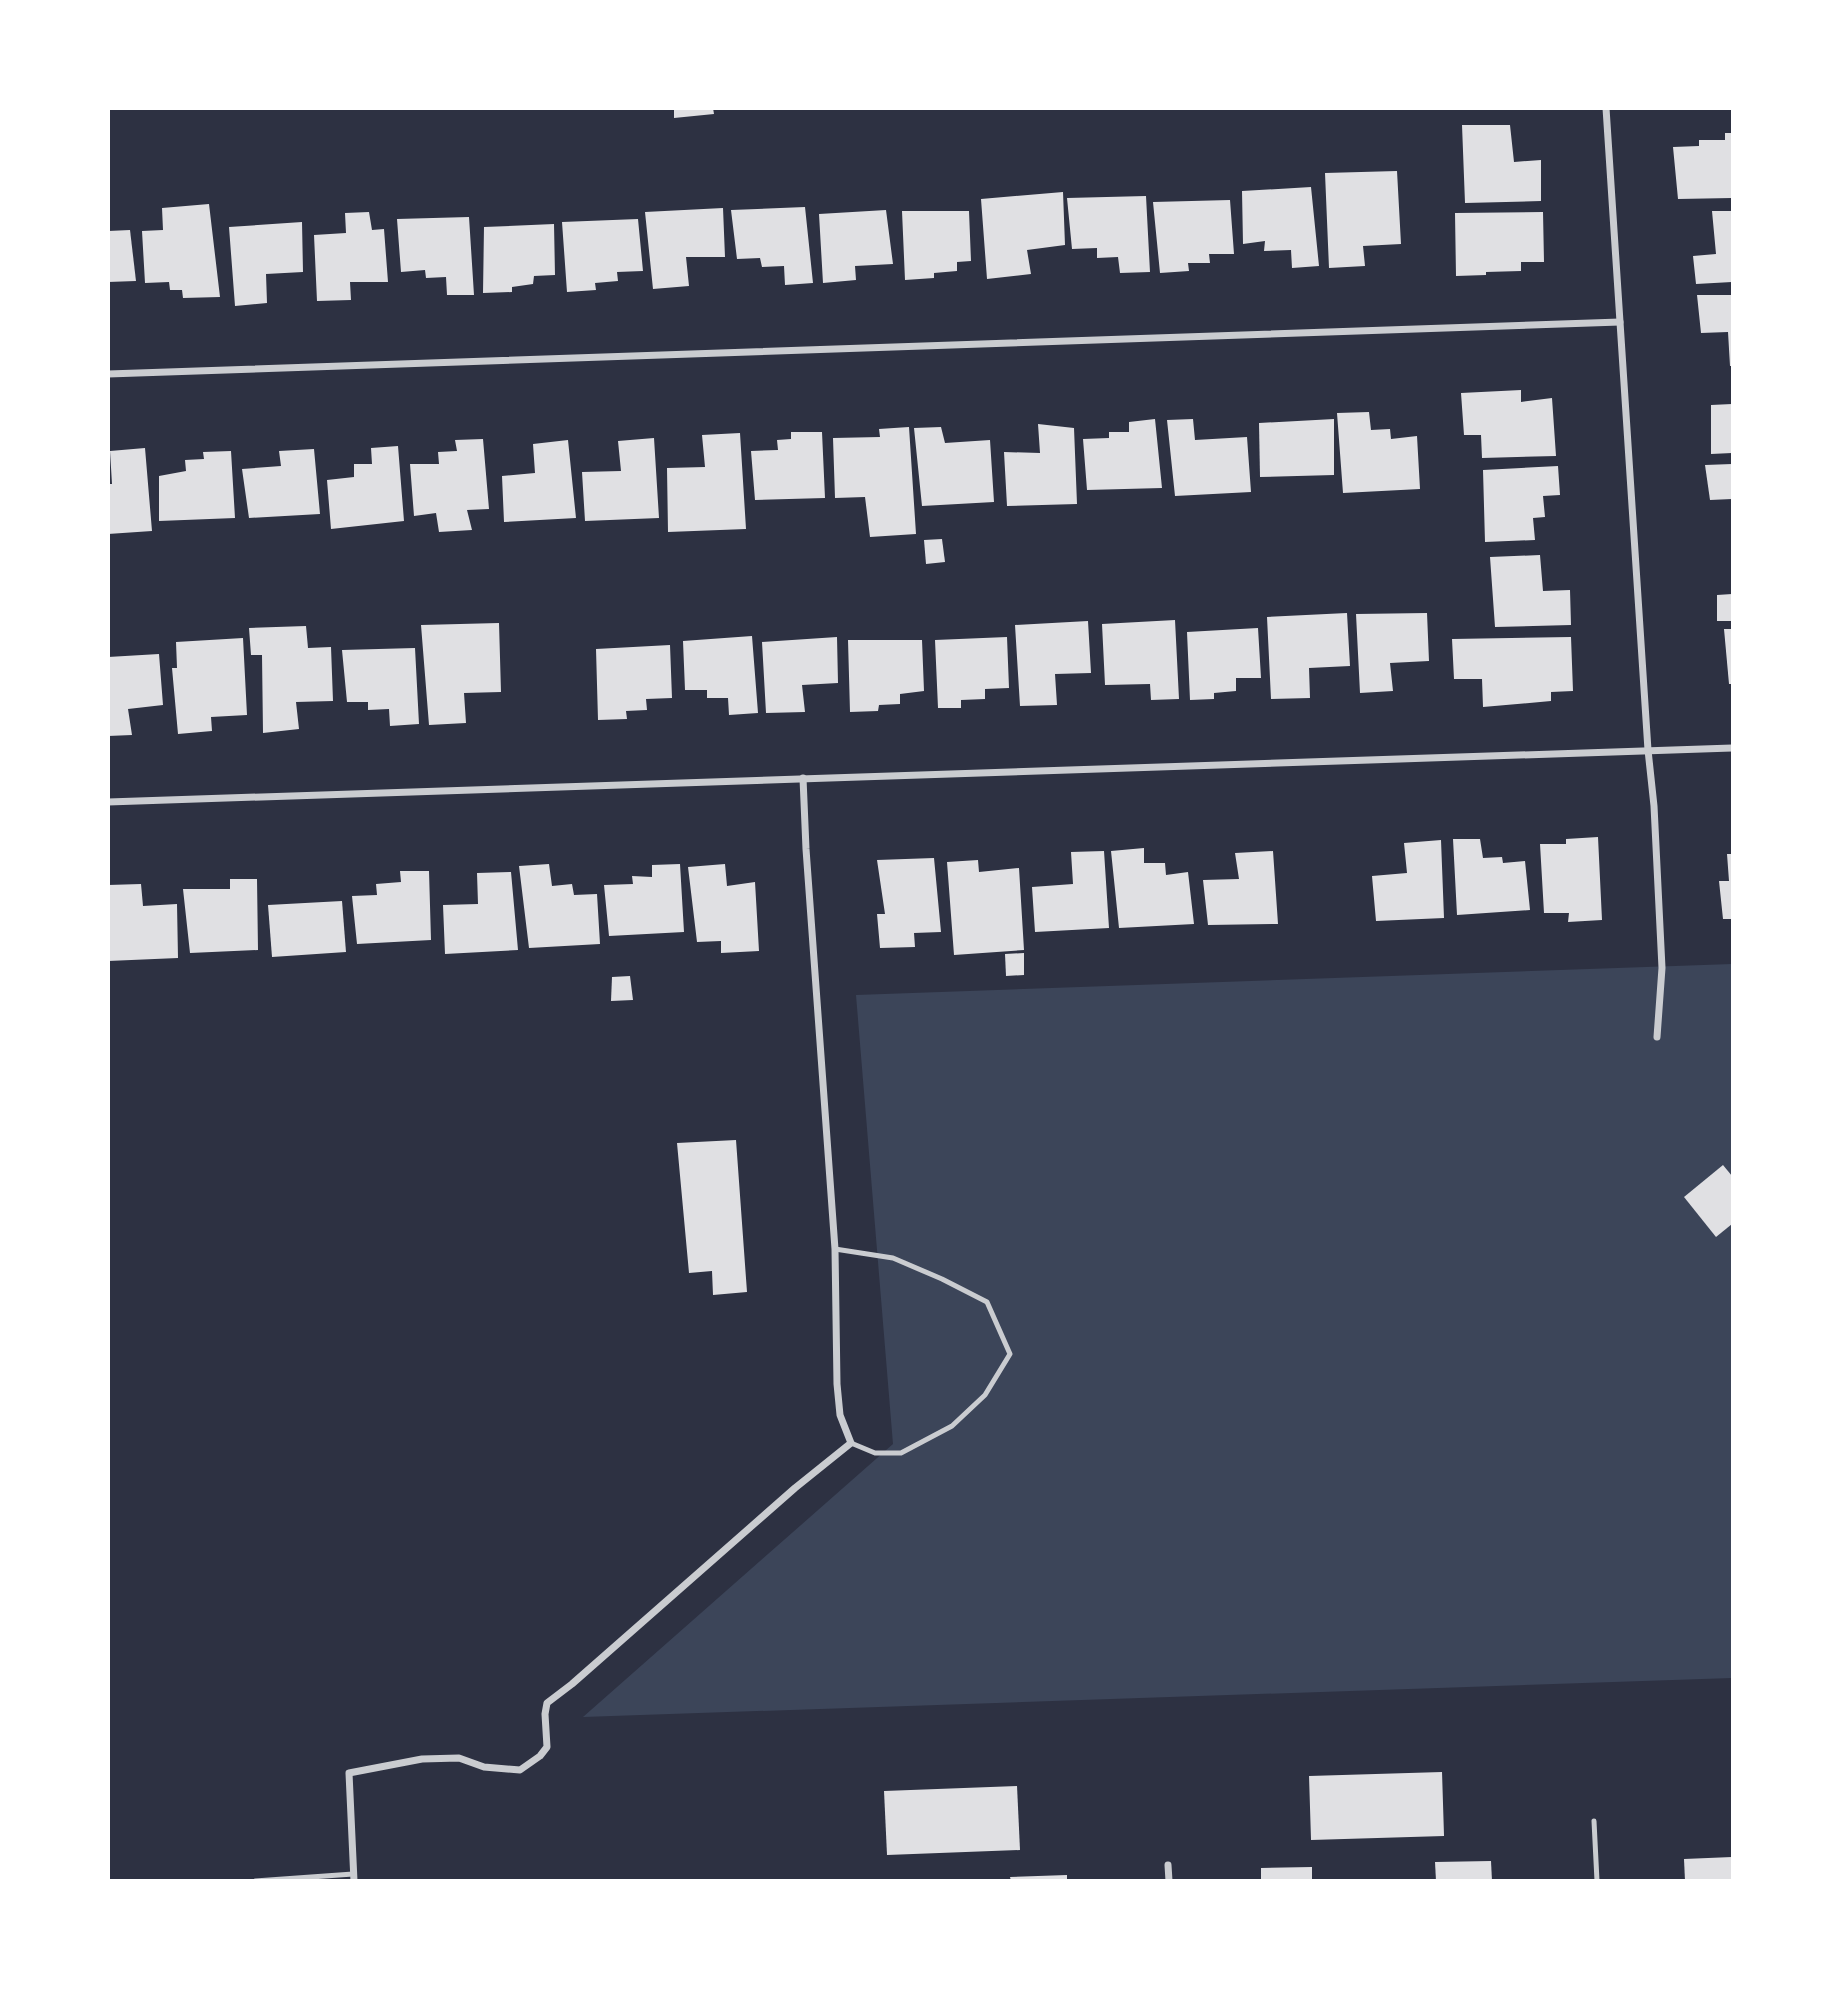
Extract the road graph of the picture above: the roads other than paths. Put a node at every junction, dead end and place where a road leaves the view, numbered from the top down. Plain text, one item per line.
1 (1606, 108) edge
2 (1620, 322) junction
3 (108, 374) edge
4 (1732, 748) edge
5 (1648, 750) junction
6 (803, 778) junction
7 (108, 802) edge
8 (1657, 1037) dead end
9 (835, 1249) junction
10 (851, 1443) junction
11 (1594, 1821) dead end
12 (1168, 1865) dead end
13 (354, 1877) edge
14 (255, 1881) edge
15 (1169, 1881) edge
16 (1597, 1881) edge

1 - 2 street
2 - 3 street
2 - 5 street
4 - 5 street
5 - 6 street
5 - 8 street
6 - 7 street
6 - 9 street
9 - 10 street
9 - 10 lane
10 - 13 street
11 - 16 lane
12 - 15 street
13 - 14 lane

